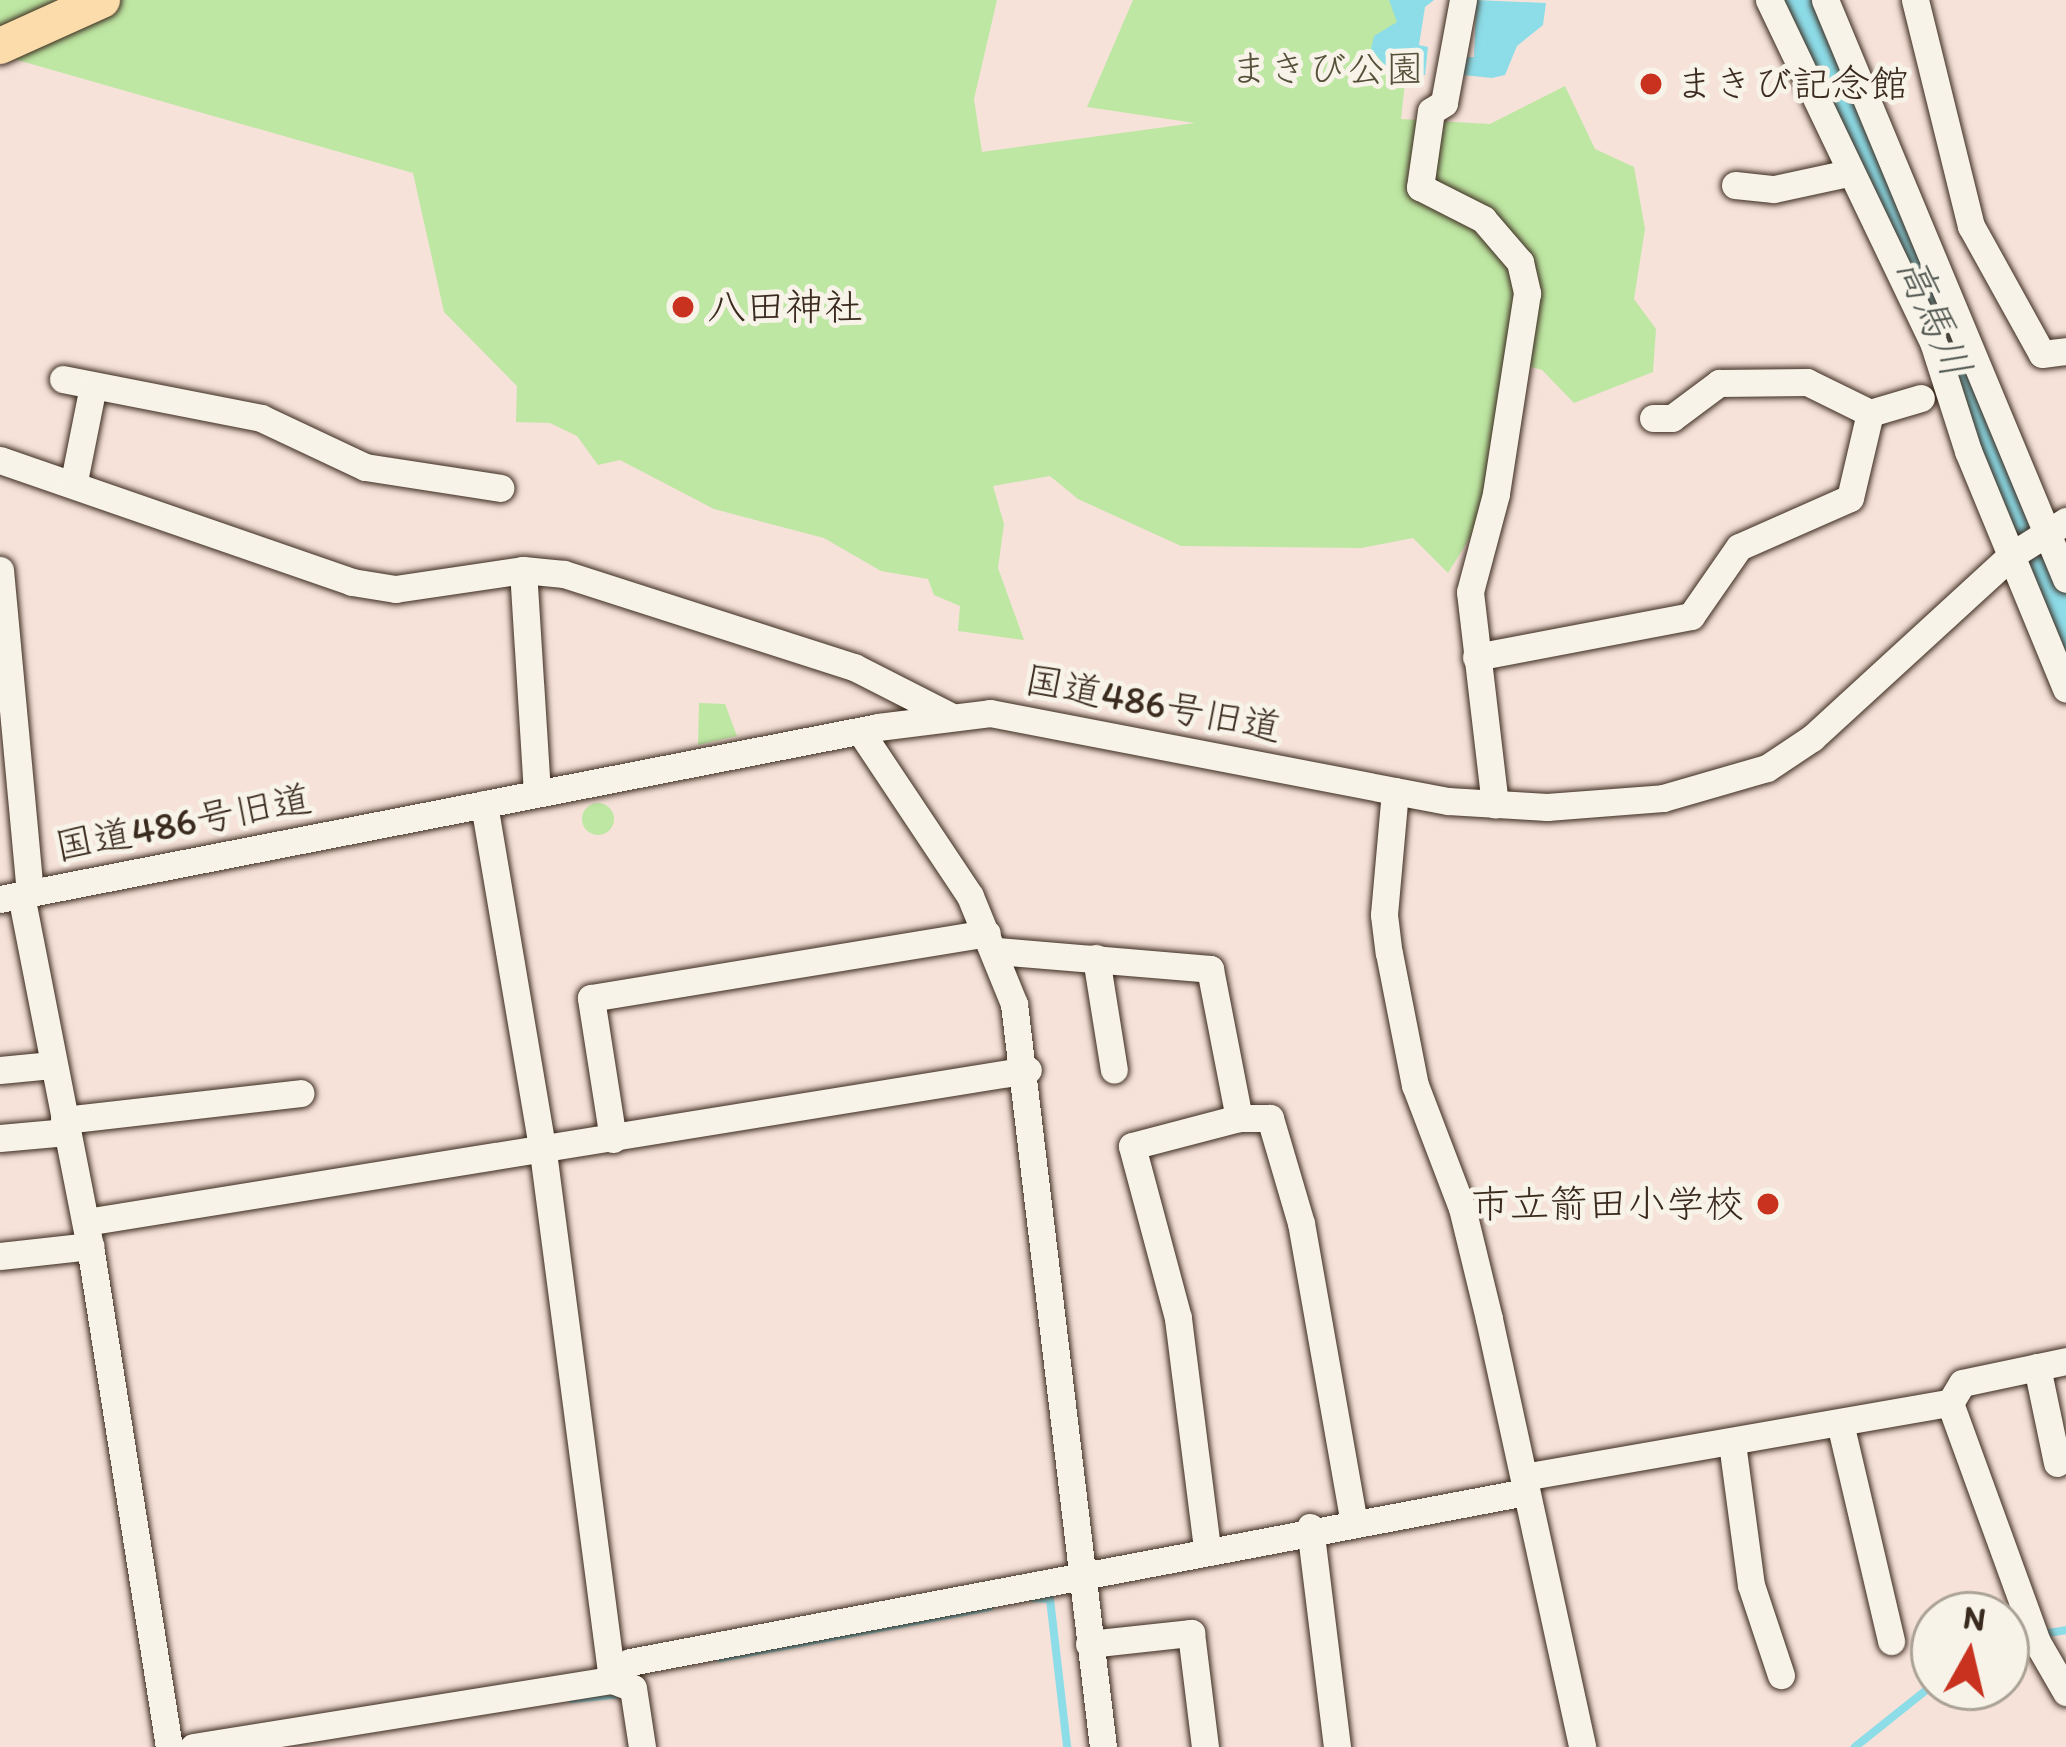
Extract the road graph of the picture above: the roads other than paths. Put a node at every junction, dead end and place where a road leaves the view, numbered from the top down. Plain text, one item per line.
1 (102, 0) edge
2 (1463, 0) edge
3 (1769, 0) edge
4 (1825, 0) edge
5 (1915, 0) edge
6 (0, 46) edge
7 (1848, 173) junction
8 (1735, 185) dead end
9 (1934, 345) junction
10 (2066, 351) edge
11 (63, 379) dead end
12 (93, 386) junction
13 (1922, 398) junction
14 (1870, 413) junction
15 (1653, 418) dead end
16 (1968, 452) junction
17 (0, 460) edge
18 (74, 482) junction
19 (500, 488) dead end
20 (2035, 539) edge
21 (0, 570) edge
22 (523, 570) junction
23 (2066, 579) edge
24 (1476, 657) junction
25 (2066, 689) edge
26 (950, 716) junction
27 (860, 731) junction
28 (1395, 791) junction
29 (537, 793) junction
30 (484, 804) junction
31 (1495, 806) junction
32 (17, 896) edge
33 (992, 942) junction
34 (1096, 958) junction
35 (52, 1066) junction
36 (0, 1070) edge
37 (1028, 1070) junction
38 (1114, 1070) dead end
39 (300, 1093) dead end
40 (1239, 1118) junction
41 (66, 1126) junction
42 (0, 1138) edge
43 (613, 1139) junction
44 (543, 1152) junction
45 (88, 1234) junction
46 (0, 1256) edge
47 (2066, 1361) edge
48 (2037, 1367) junction
49 (1950, 1402) junction
50 (1840, 1423) junction
51 (1732, 1443) junction
52 (2057, 1462) dead end
53 (1524, 1485) junction
54 (1353, 1519) junction
55 (1310, 1527) junction
56 (1207, 1547) junction
57 (1080, 1575) junction
58 (1891, 1641) dead end
59 (1089, 1644) junction
60 (1781, 1675) dead end
61 (624, 1684) junction
62 (2066, 1692) edge
63 (170, 1747) edge
64 (193, 1747) edge
65 (642, 1747) edge
66 (1103, 1747) edge
67 (1205, 1747) edge
68 (1336, 1747) edge
69 (1582, 1747) edge

1 - 6 main road
2 - 24 street
3 - 7 street
4 - 20 street
5 - 10 street
7 - 8 street
7 - 9 street
9 - 13 street
9 - 16 street
11 - 12 street
12 - 18 street
12 - 19 street
13 - 14 street
13 - 16 street
14 - 15 street
14 - 24 street
16 - 20 street
17 - 18 street
18 - 22 street
20 - 23 street
20 - 25 street
20 - 31 street, 国道486号旧道
21 - 32 street
22 - 26 street
22 - 29 street
24 - 31 street
26 - 27 street, 国道486号旧道
26 - 28 street, 国道486号旧道
27 - 29 street, 国道486号旧道
27 - 33 street
28 - 31 street, 国道486号旧道
28 - 53 street
29 - 30 street, 国道486号旧道
30 - 32 street, 国道486号旧道
30 - 44 street
32 - 35 street
33 - 34 street
33 - 37 street
33 - 43 street
34 - 38 street
34 - 40 street
35 - 36 street
35 - 41 street
37 - 43 street
37 - 57 street
39 - 41 street
40 - 54 street
40 - 56 street
41 - 42 street
41 - 45 street
43 - 44 street
44 - 45 street
44 - 61 street
45 - 46 street
45 - 63 street
47 - 48 street
48 - 49 street
48 - 52 street
49 - 50 street
49 - 62 street
50 - 51 street
50 - 58 street
51 - 53 street
51 - 60 street
53 - 54 street
53 - 69 street
54 - 55 street
55 - 56 street
55 - 68 street
56 - 57 street
57 - 59 street
57 - 61 street
59 - 66 street
59 - 67 street
61 - 64 street
61 - 65 street

